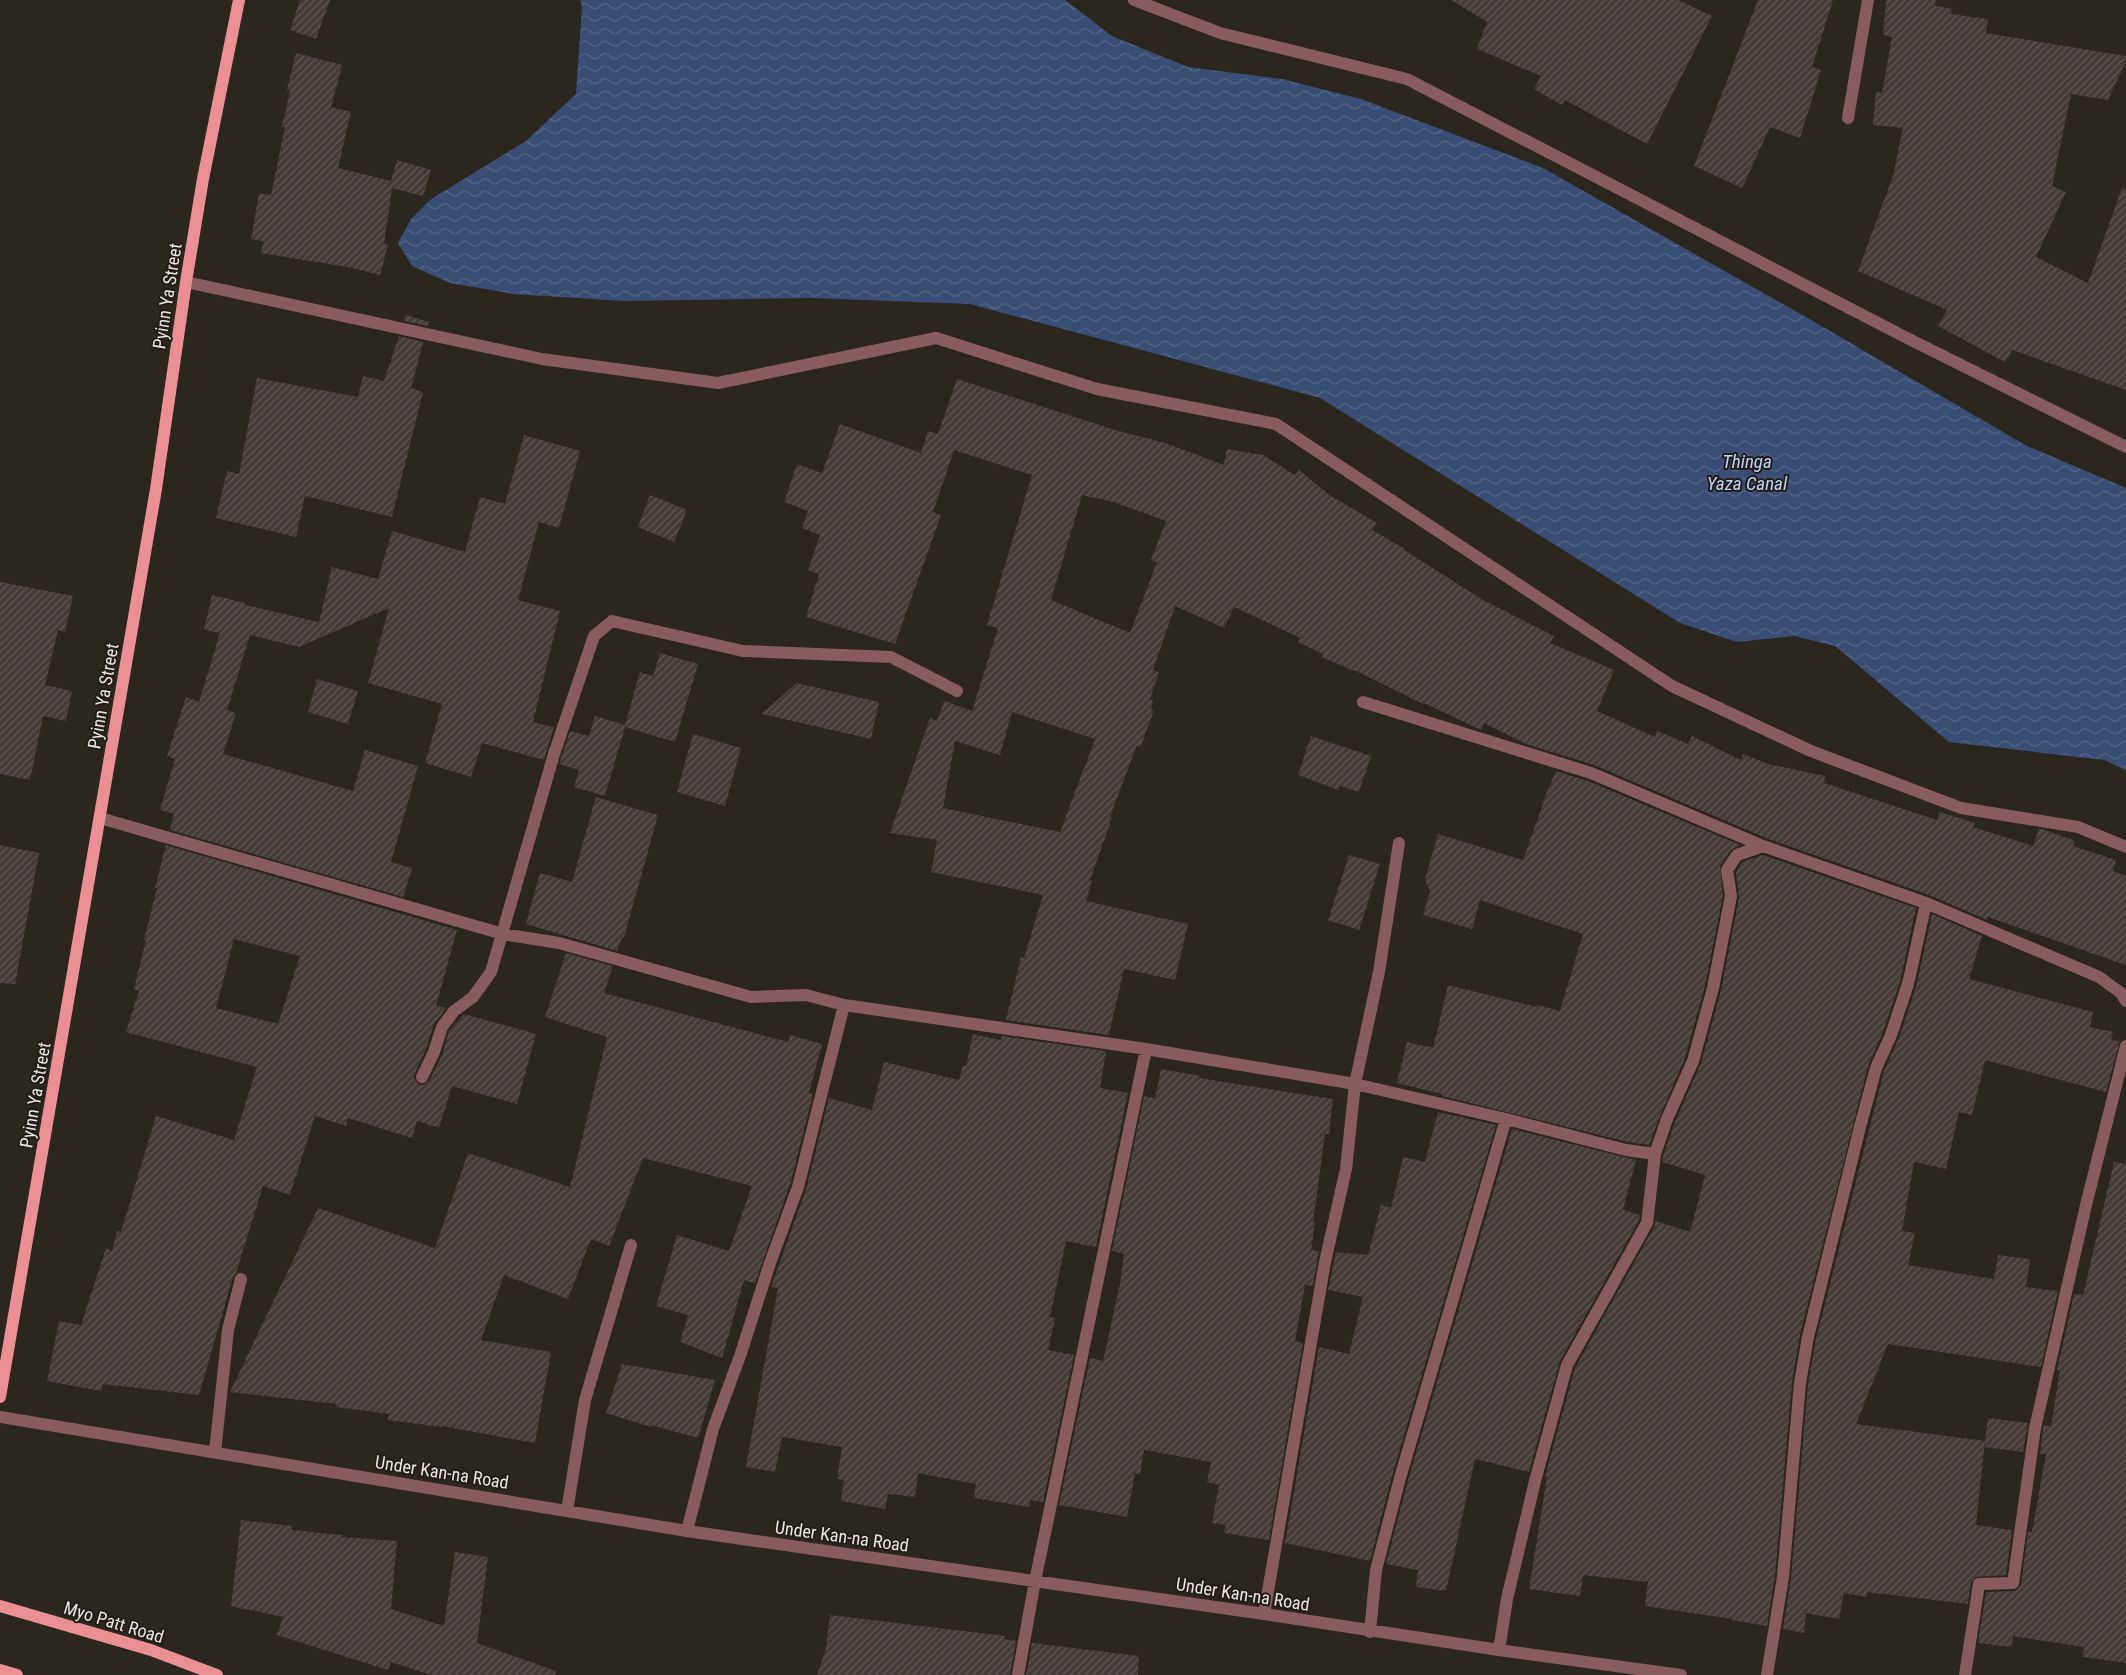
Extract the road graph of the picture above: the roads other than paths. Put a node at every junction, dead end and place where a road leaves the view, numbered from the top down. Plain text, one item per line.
1 (239, 0) edge
2 (1134, 0) edge
3 (1868, 0) edge
4 (1848, 118) dead end
5 (186, 282) junction
6 (2126, 447) edge
7 (956, 691) dead end
8 (1363, 702) dead end
9 (100, 818) junction
10 (1400, 843) dead end
11 (1763, 846) junction
12 (2126, 847) edge
13 (1926, 903) junction
14 (503, 934) junction
15 (2126, 1001) edge
16 (844, 1004) junction
17 (2126, 1046) edge
18 (1146, 1049) junction
19 (422, 1077) dead end
20 (1355, 1084) junction
21 (1506, 1118) junction
22 (1655, 1154) junction
23 (631, 1245) dead end
24 (242, 1279) dead end
25 (0, 1397) edge
26 (0, 1416) edge
27 (215, 1452) junction
28 (567, 1511) junction
29 (687, 1531) junction
30 (1035, 1581) junction
31 (0, 1606) edge
32 (1264, 1614) junction
33 (1370, 1632) junction
34 (1499, 1650) junction
35 (0, 1670) edge
36 (17, 1675) edge
37 (217, 1675) edge
38 (1018, 1675) edge
39 (1681, 1675) edge
40 (1767, 1675) edge
41 (1965, 1675) edge

1 - 5 main road, Pyinn Ya Street
2 - 6 street
3 - 4 street
5 - 9 main road, Pyinn Ya Street
5 - 12 street
7 - 14 street
8 - 11 street
9 - 14 street
9 - 25 main road, Pyinn Ya Street
10 - 20 street
11 - 13 street
11 - 22 street
13 - 15 street
13 - 40 street
14 - 16 street
14 - 19 street
16 - 18 street
16 - 29 street
17 - 41 street
18 - 20 street
18 - 30 street
20 - 21 street
20 - 32 street
21 - 22 street
21 - 33 street
22 - 34 street
23 - 28 street
24 - 27 street
26 - 27 street, Under Kan-na Road
27 - 28 street, Under Kan-na Road
28 - 29 street, Under Kan-na Road
29 - 30 street, Under Kan-na Road
30 - 32 street, Under Kan-na Road
30 - 38 street
31 - 37 main road, Myo Patt Road
32 - 33 street, Under Kan-na Road
33 - 34 street, Under Kan-na Road
34 - 39 street, Under Kan-na Road
35 - 36 main road

